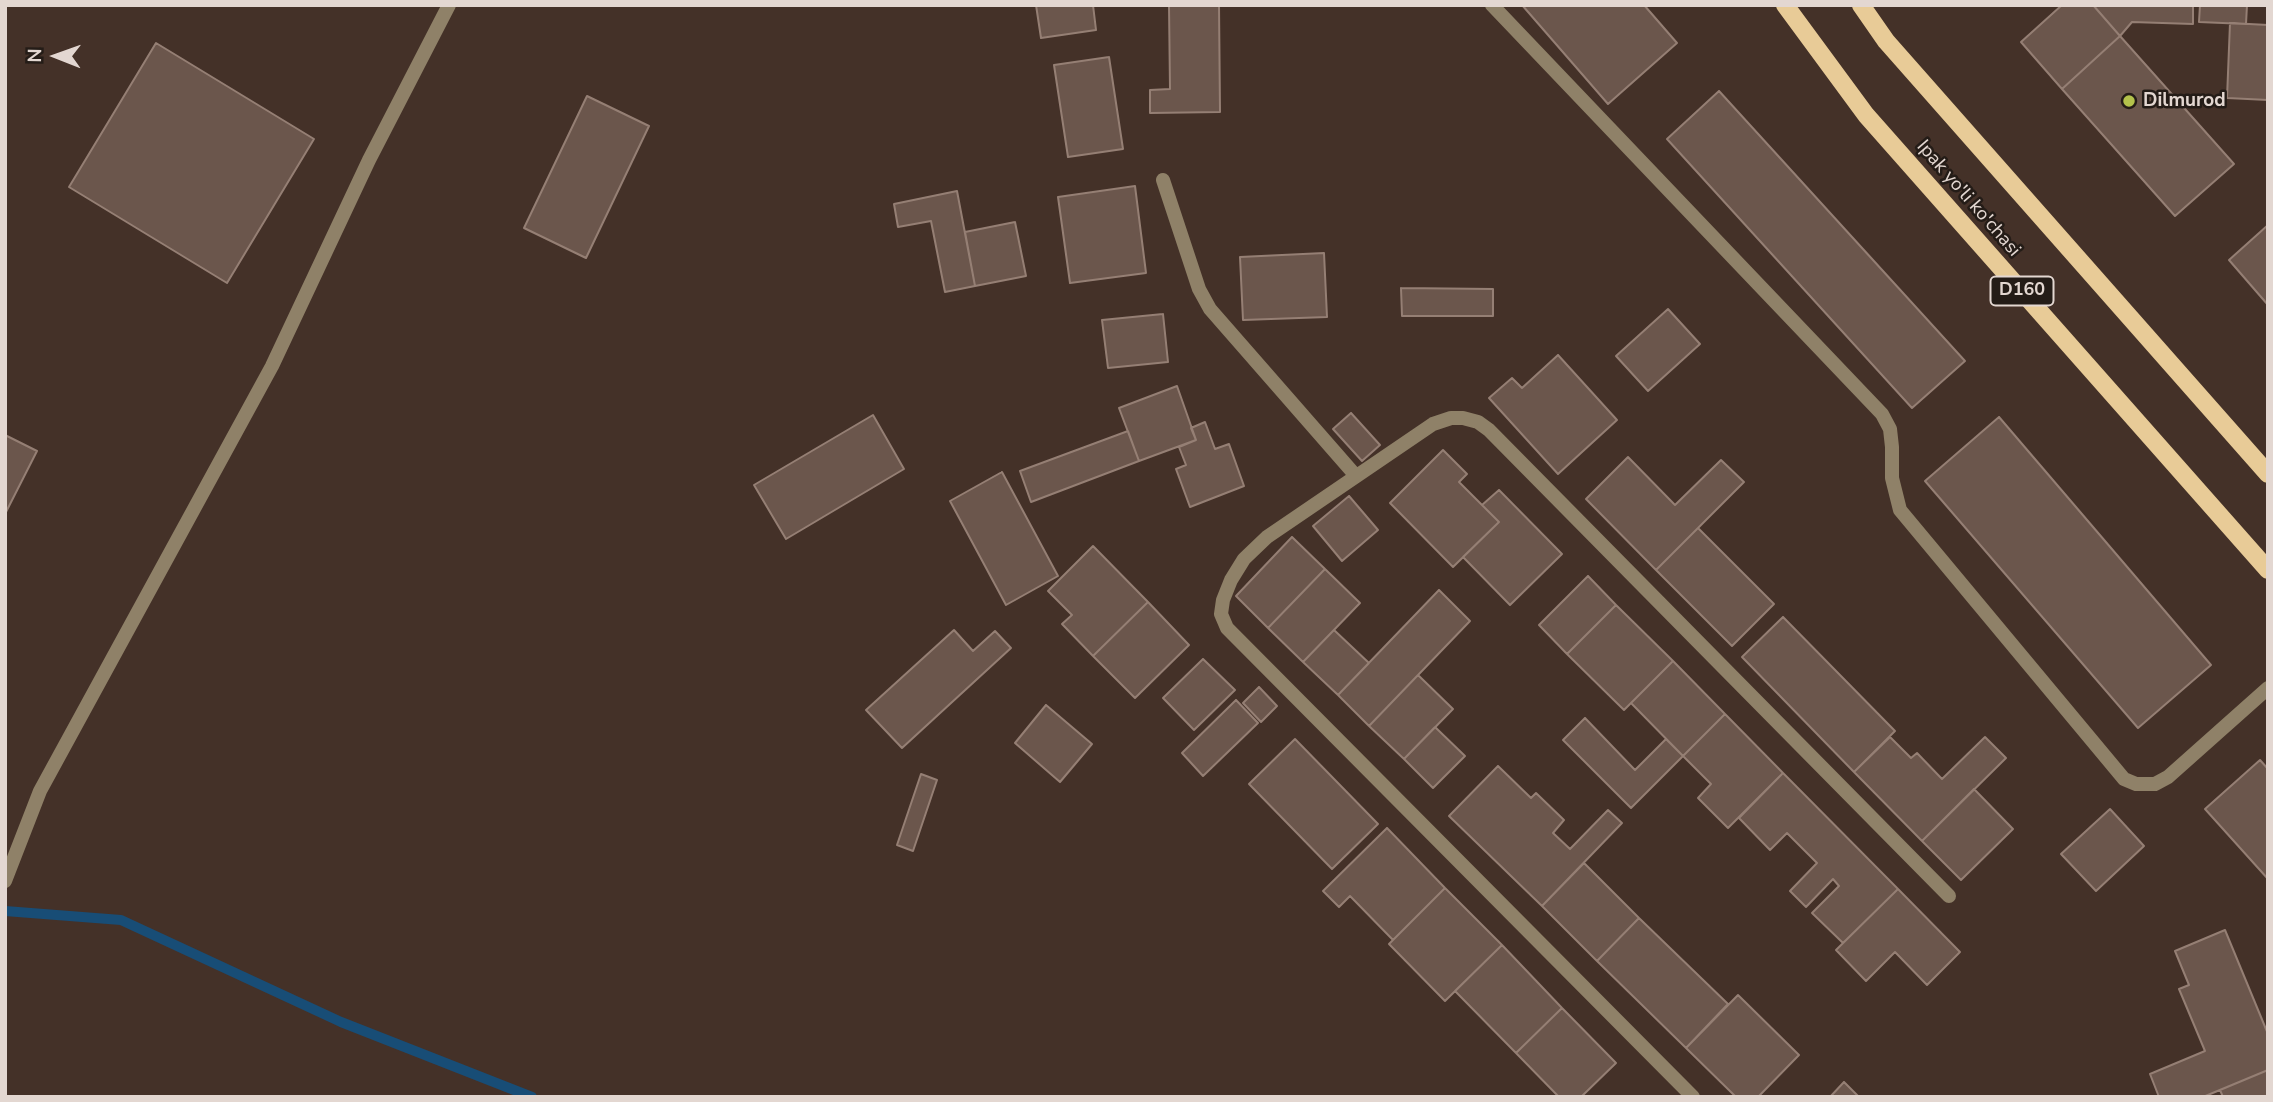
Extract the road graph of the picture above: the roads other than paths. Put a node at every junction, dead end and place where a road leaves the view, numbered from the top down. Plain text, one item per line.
1 (449, 5) edge
2 (1492, 5) edge
3 (1785, 5) edge
4 (1861, 5) edge
5 (1163, 180) dead end
6 (2268, 474) edge
7 (1356, 476) junction
8 (2268, 570) edge
9 (2268, 688) edge
10 (5, 881) edge
11 (1949, 896) dead end
12 (1693, 1097) edge

1 - 10 street
2 - 9 street
3 - 8 main road, Ipak yo'li ko'chasi / D160
4 - 6 main road
5 - 7 street
7 - 11 street
7 - 12 street

